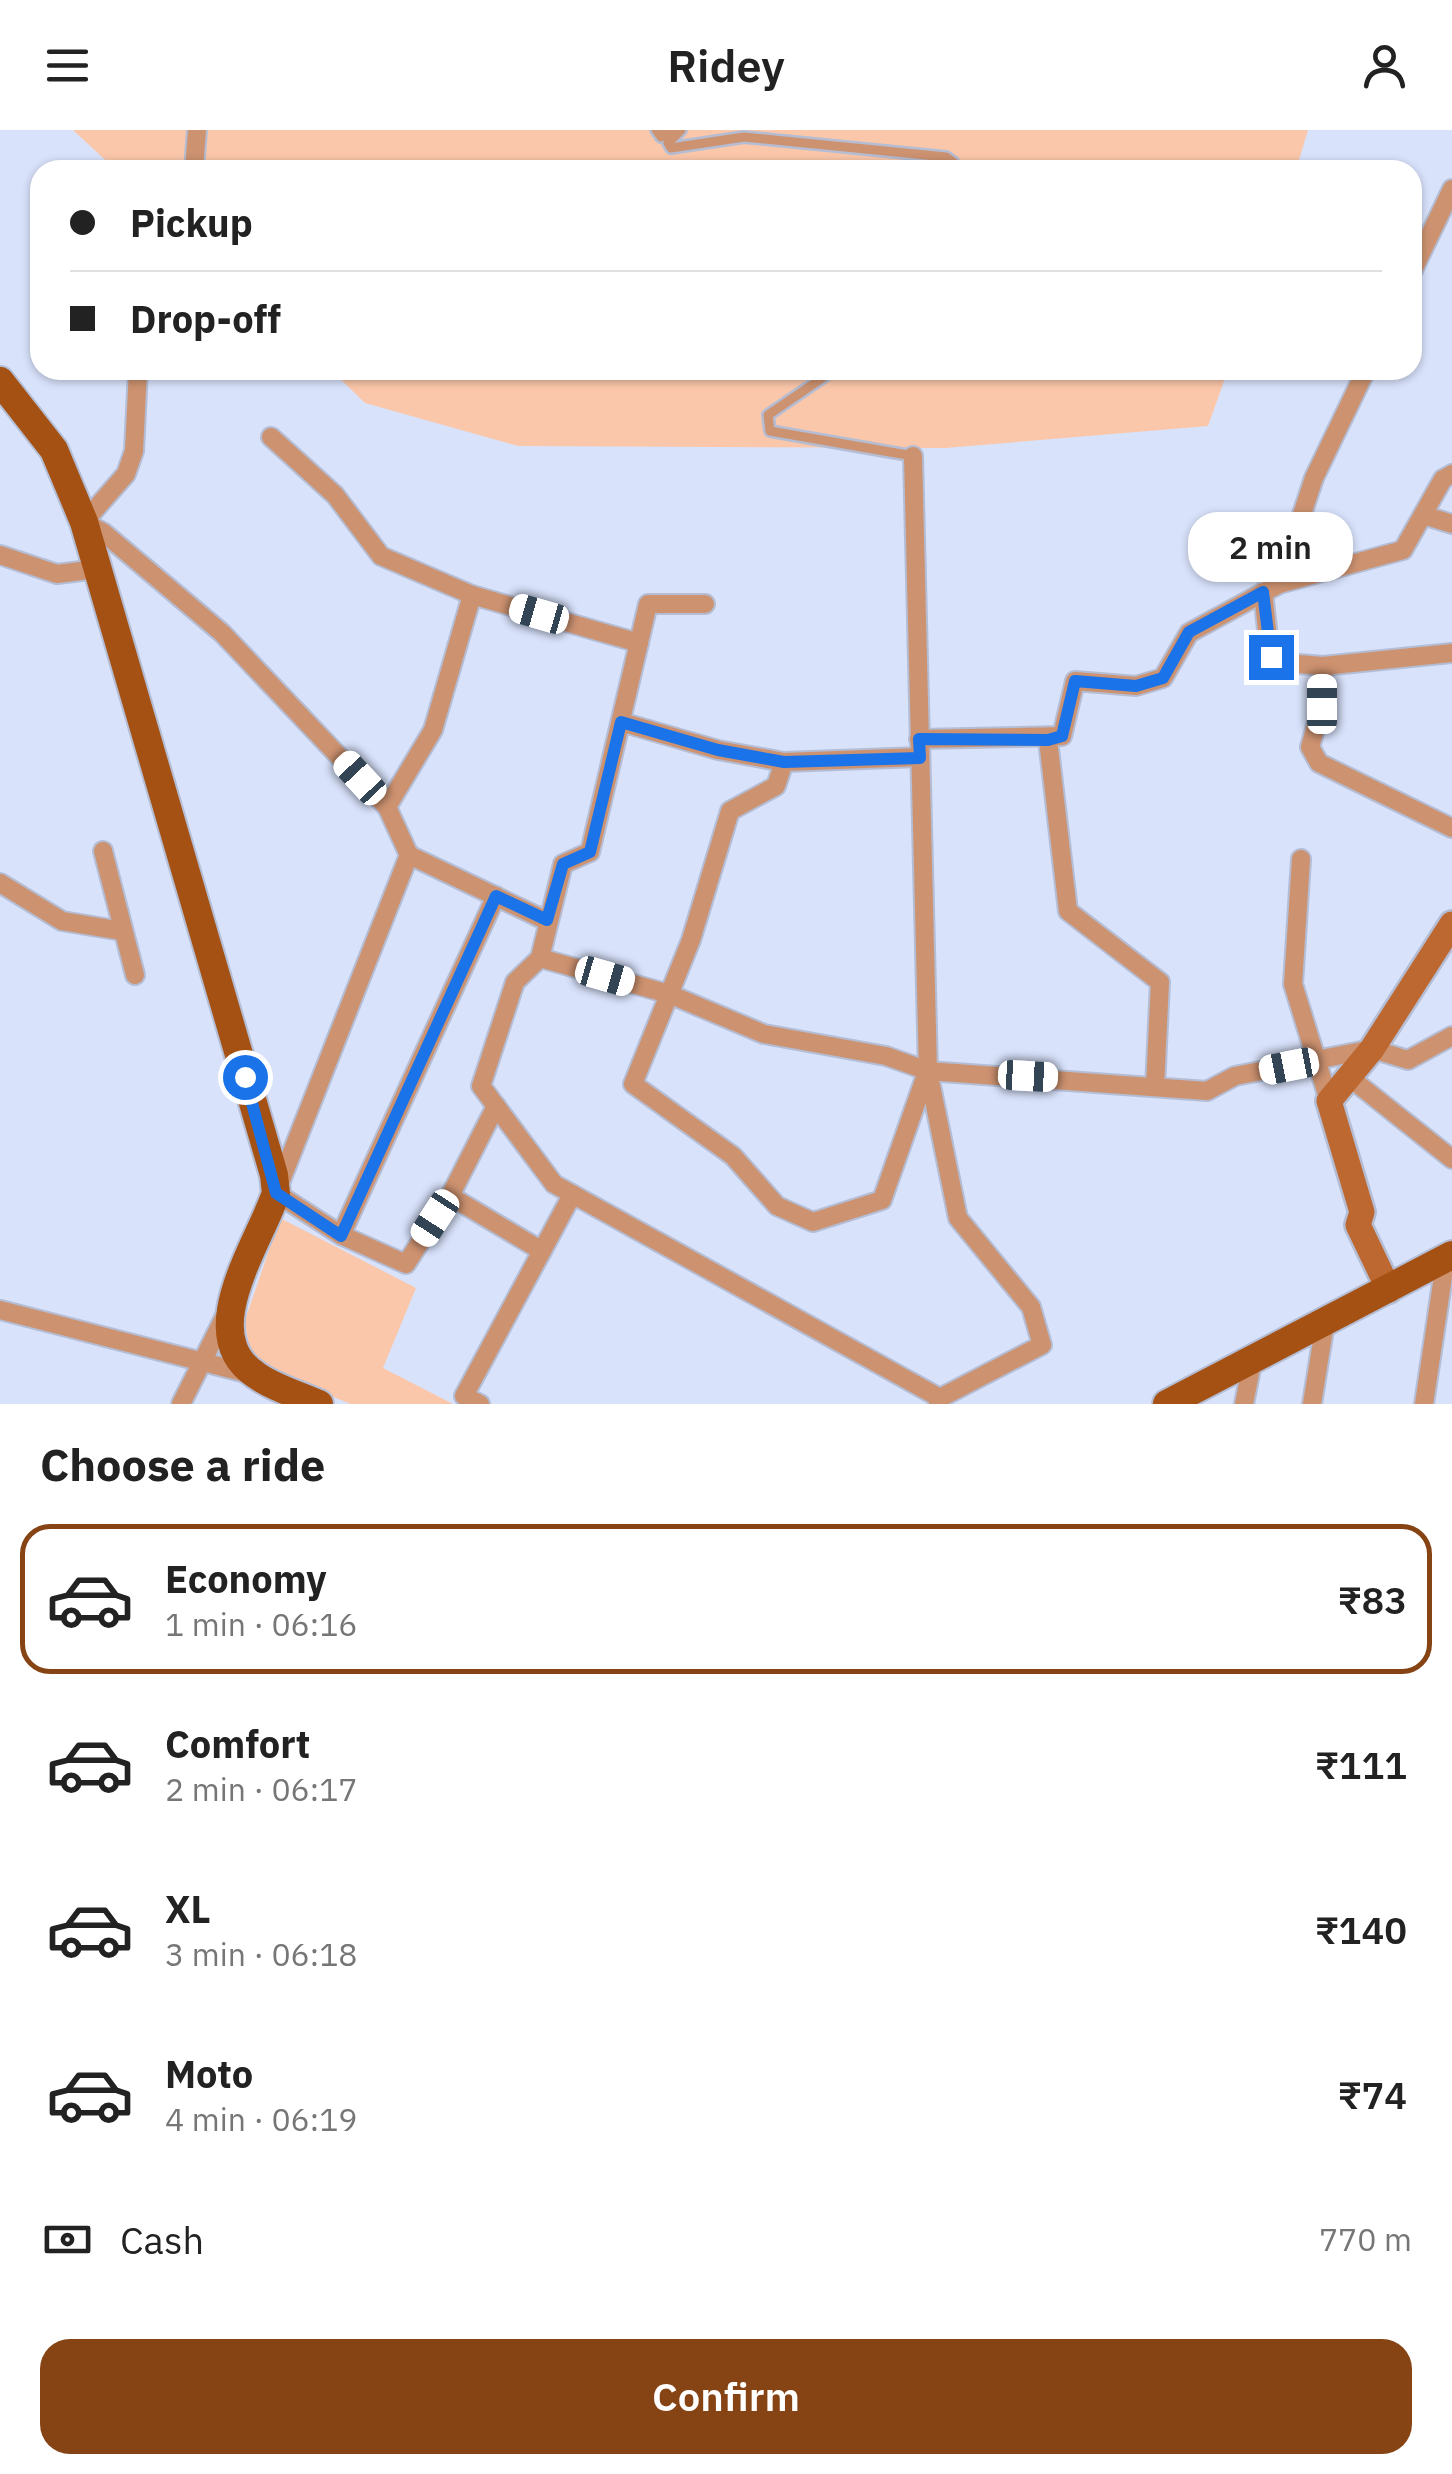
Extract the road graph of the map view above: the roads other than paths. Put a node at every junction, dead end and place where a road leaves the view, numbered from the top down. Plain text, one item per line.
1 (197, 130) edge
2 (656, 130) edge
3 (671, 130) edge
4 (681, 130) edge
5 (195, 160) edge
6 (950, 160) edge
7 (1452, 188) edge
8 (1422, 251) edge
9 (138, 380) edge
10 (819, 380) edge
11 (1361, 380) edge
12 (0, 381) edge
13 (270, 437) dead end
14 (913, 456) joint
15 (1452, 474) edge
16 (1423, 515) junction
17 (84, 522) junction
18 (1452, 524) edge
19 (0, 555) edge
20 (96, 569) junction
21 (1271, 588) junction
22 (472, 595) junction
23 (705, 604) dead end
24 (639, 644) junction
25 (1452, 653) edge
26 (1323, 666) junction
27 (621, 722) junction
28 (1048, 740) junction
29 (919, 748) junction
30 (784, 762) junction
31 (387, 807) junction
32 (1452, 828) edge
33 (103, 851) dead end
34 (409, 855) junction
35 (1301, 858) dead end
36 (0, 883) edge
37 (496, 896) junction
38 (547, 920) junction
39 (1452, 924) edge
40 (122, 931) junction
41 (540, 958) junction
42 (134, 976) dead end
43 (670, 994) junction
44 (1452, 1036) edge
45 (1372, 1049) junction
46 (1316, 1060) junction
47 (928, 1071) junction
48 (1348, 1077) junction
49 (1155, 1087) junction
50 (1328, 1101) junction
51 (496, 1106) junction
52 (1452, 1159) edge
53 (276, 1193) junction
54 (572, 1195) junction
55 (450, 1196) junction
56 (341, 1236) junction
57 (542, 1251) junction
58 (1448, 1259) edge
59 (1389, 1290) junction
60 (232, 1303) junction
61 (0, 1310) edge
62 (1324, 1322) junction
63 (1252, 1358) junction
64 (198, 1363) junction
65 (254, 1375) junction
66 (939, 1401) edge
67 (1173, 1402) edge
68 (181, 1404) edge
69 (319, 1404) edge
70 (480, 1404) edge
71 (1244, 1404) edge
72 (1312, 1404) edge
73 (1424, 1404) edge

1 - 5 street
2 - 3 lane
4 - 6 lane
7 - 8 street
9 - 17 street
10 - 14 lane
11 - 21 street
12 - 17 main road
13 - 22 street
14 - 29 street
15 - 16 street
16 - 18 street
16 - 21 street
17 - 20 main road
17 - 31 street
19 - 20 street
20 - 53 main road
21 - 26 street
21 - 28 street
22 - 24 street
22 - 31 street
23 - 24 street
24 - 27 street
25 - 26 street
26 - 32 street
27 - 30 street
27 - 38 street
28 - 29 street
28 - 49 street
29 - 30 street
29 - 47 street
30 - 43 street
31 - 34 street
33 - 40 street
34 - 37 street
34 - 53 street
35 - 46 street
36 - 40 street
37 - 38 street
37 - 56 street
38 - 41 street
39 - 45 street
40 - 42 street
41 - 43 street
41 - 51 street
43 - 47 street
43 - 47 street
44 - 45 street
45 - 46 street
45 - 48 street
46 - 49 street
46 - 50 street
47 - 49 street
47 - 66 street
48 - 50 street
48 - 52 street
50 - 59 street
51 - 54 street
51 - 55 street
53 - 56 street
53 - 60 main road
54 - 57 street
54 - 66 street
55 - 56 street
55 - 57 street
57 - 70 street
58 - 59 main road
58 - 73 street
59 - 62 main road
60 - 64 street
60 - 65 main road
61 - 64 street
62 - 63 main road
62 - 72 street
63 - 67 main road
63 - 71 street
64 - 65 street
64 - 68 street
65 - 69 main road

